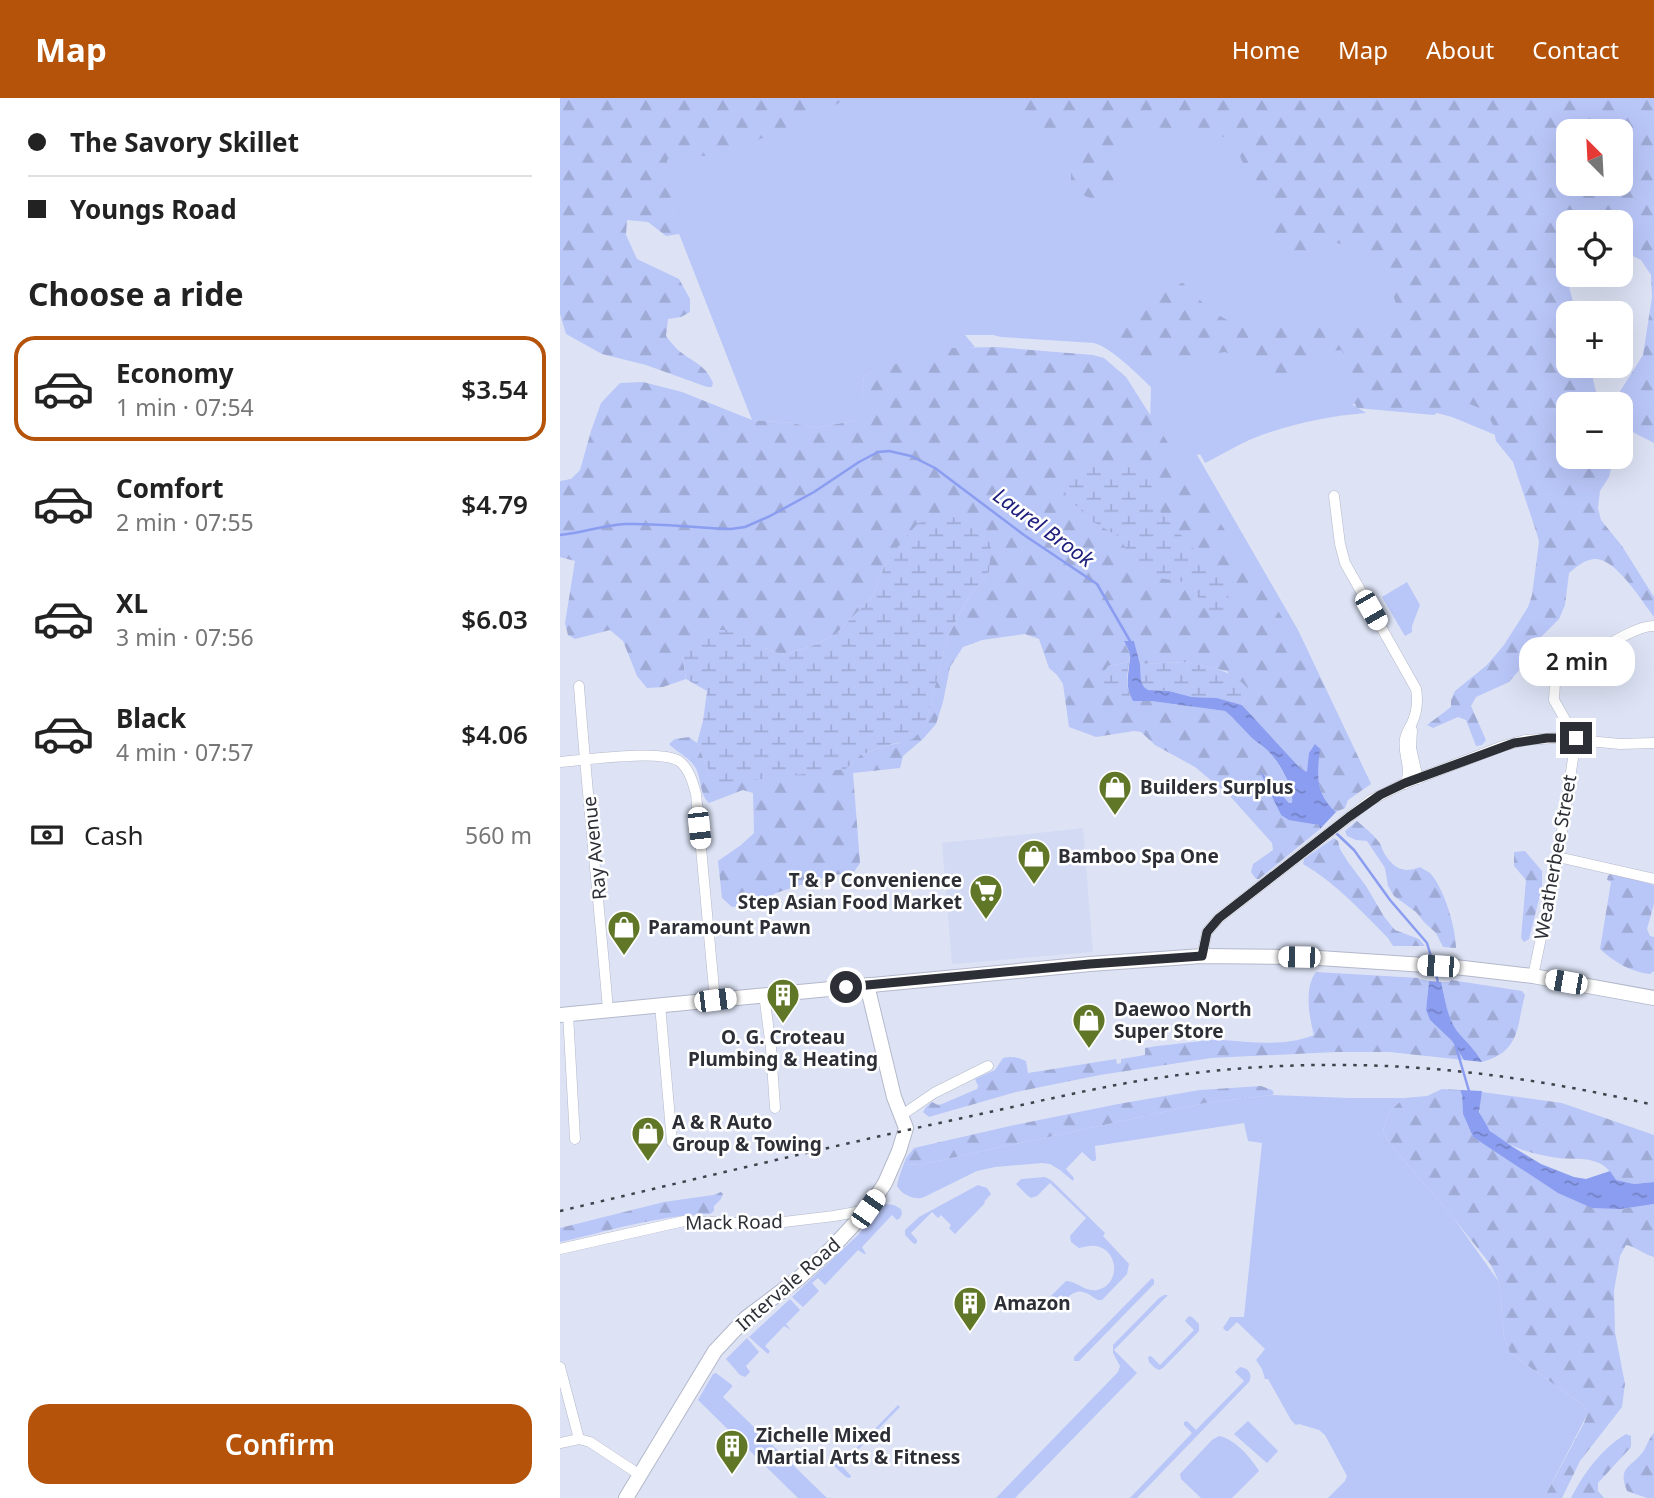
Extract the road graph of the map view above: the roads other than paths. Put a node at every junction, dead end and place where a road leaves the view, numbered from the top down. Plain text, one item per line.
1 (1334, 496) dead end
2 (1654, 626) edge
3 (579, 686) dead end
4 (1412, 722) junction
5 (1576, 738) junction
6 (1654, 743) edge
7 (584, 760) junction
8 (560, 762) edge
9 (1418, 779) junction
10 (1405, 783) junction
11 (1558, 857) junction
12 (1654, 879) edge
13 (1202, 956) junction
14 (1533, 976) junction
15 (867, 985) junction
16 (764, 994) junction
17 (1654, 998) edge
18 (715, 1000) junction
19 (660, 1005) junction
20 (608, 1010) junction
21 (564, 1014) edge
22 (988, 1066) dead end
23 (775, 1108) dead end
24 (902, 1115) junction
25 (575, 1139) dead end
26 (671, 1142) dead end
27 (868, 1209) junction
28 (560, 1249) edge
29 (560, 1367) edge
30 (579, 1439) junction
31 (560, 1443) edge
32 (640, 1475) junction
33 (626, 1498) edge

1 - 4 street
2 - 5 street
3 - 7 street, Ray Avenue
4 - 9 street
4 - 10 street
5 - 6 street
5 - 9 street
5 - 11 street, Weatherbee Street
7 - 8 street
7 - 18 street
7 - 20 street, Ray Avenue
9 - 10 street
10 - 13 street
11 - 12 street
11 - 14 street, Weatherbee Street
13 - 14 main road
13 - 15 main road
14 - 17 main road
15 - 16 main road
15 - 24 main road
16 - 18 main road
16 - 23 street
18 - 19 main road
19 - 20 main road
19 - 26 street
20 - 21 main road
21 - 25 street
22 - 24 street
24 - 27 main road, Intervale Road
27 - 28 street, Mack Road
27 - 32 main road, Intervale Road
29 - 30 street
30 - 31 street
30 - 32 street
32 - 33 main road, Intervale Road

